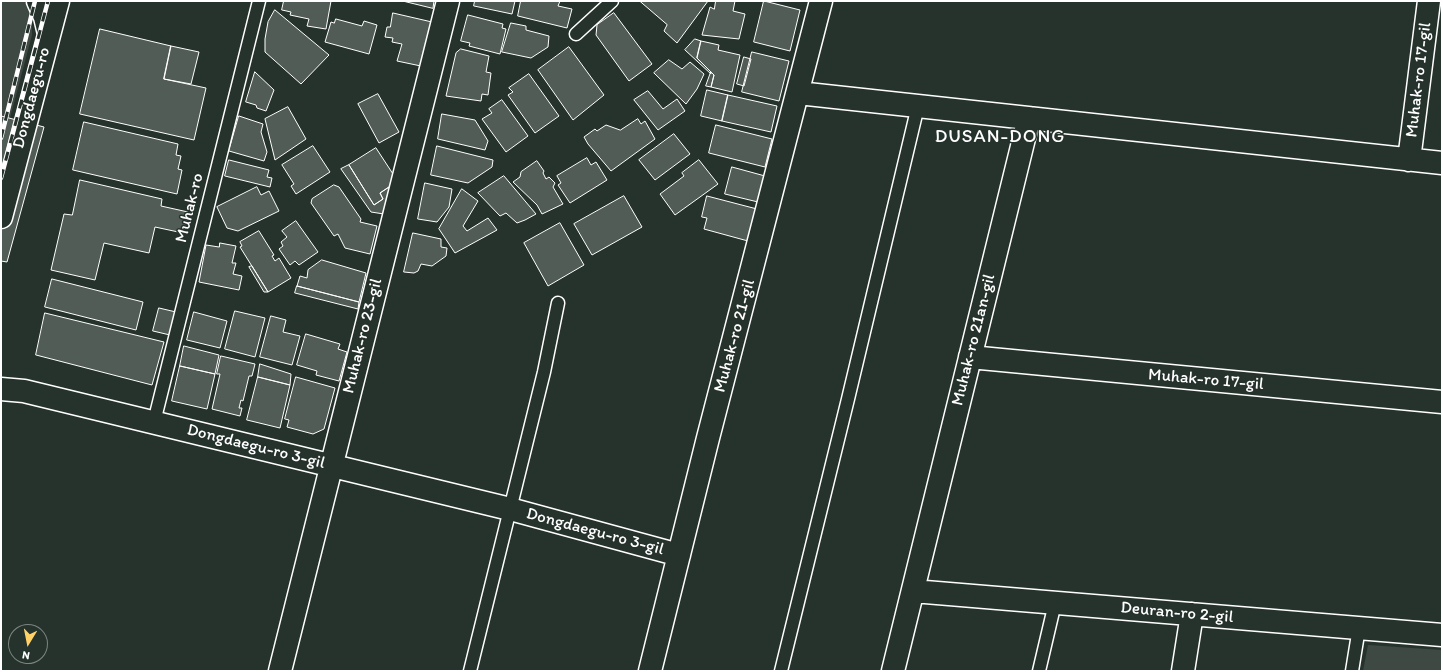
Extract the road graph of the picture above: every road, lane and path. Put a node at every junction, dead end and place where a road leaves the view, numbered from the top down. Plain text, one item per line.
1 (38, 1) edge
2 (58, 1) edge
3 (259, 1) edge
4 (448, 1) edge
5 (612, 1) edge
6 (821, 1) edge
7 (1429, 1) edge
8 (576, 34) dead end
9 (49, 36) junction
10 (798, 92) junction
11 (918, 106) junction
12 (1029, 118) junction
13 (1409, 160) junction
14 (1442, 163) edge
15 (1, 218) edge
16 (558, 303) dead end
17 (970, 357) junction
18 (1, 389) edge
19 (1442, 402) edge
20 (154, 422) junction
21 (331, 465) junction
22 (510, 509) junction
23 (679, 555) junction
24 (912, 591) junction
25 (1055, 603) junction
26 (1192, 614) junction
27 (1359, 628) junction
28 (1442, 635) edge
29 (280, 671) edge
30 (470, 671) edge
31 (650, 671) edge
32 (781, 671) edge
33 (893, 671) edge
34 (1039, 671) edge
35 (1183, 671) edge
36 (1352, 671) edge

1 - 9 street
2 - 9 street, Dongdaegu-ro
3 - 20 lane, Muhak-ro
4 - 21 street, Muhak-ro 23-gil
5 - 8 lane
6 - 10 street, Muhak-ro 21-gil
7 - 13 street, Muhak-ro 17-gil
9 - 15 street, Dongdaegu-ro
10 - 11 street
10 - 23 street, Muhak-ro 21-gil
11 - 12 street
11 - 32 lane
12 - 13 street, Muhak-ro 17-gil
12 - 17 street, Muhak-ro 21an-gil
13 - 14 street, Muhak-ro 17-gil
16 - 22 lane, Dongdaegu-ro 3-gil
17 - 19 street, Muhak-ro 17-gil
17 - 24 street, Muhak-ro 21an-gil
18 - 20 street, Dongdaegu-ro 3-gil
20 - 21 street, Dongdaegu-ro 3-gil
21 - 22 street, Dongdaegu-ro 3-gil
21 - 29 street, Muhak-ro 23-gil
22 - 23 street, Dongdaegu-ro 3-gil
22 - 30 lane, Dongdaegu-ro 3-gil
23 - 31 street, Muhak-ro 21-gil
24 - 25 street, Deuran-ro 2-gil
24 - 33 street, Muhak-ro 21an-gil
25 - 26 street, Deuran-ro 2-gil
25 - 34 lane
26 - 27 street, Deuran-ro 2-gil
26 - 35 street
27 - 28 street, Deuran-ro 2-gil
27 - 36 lane

